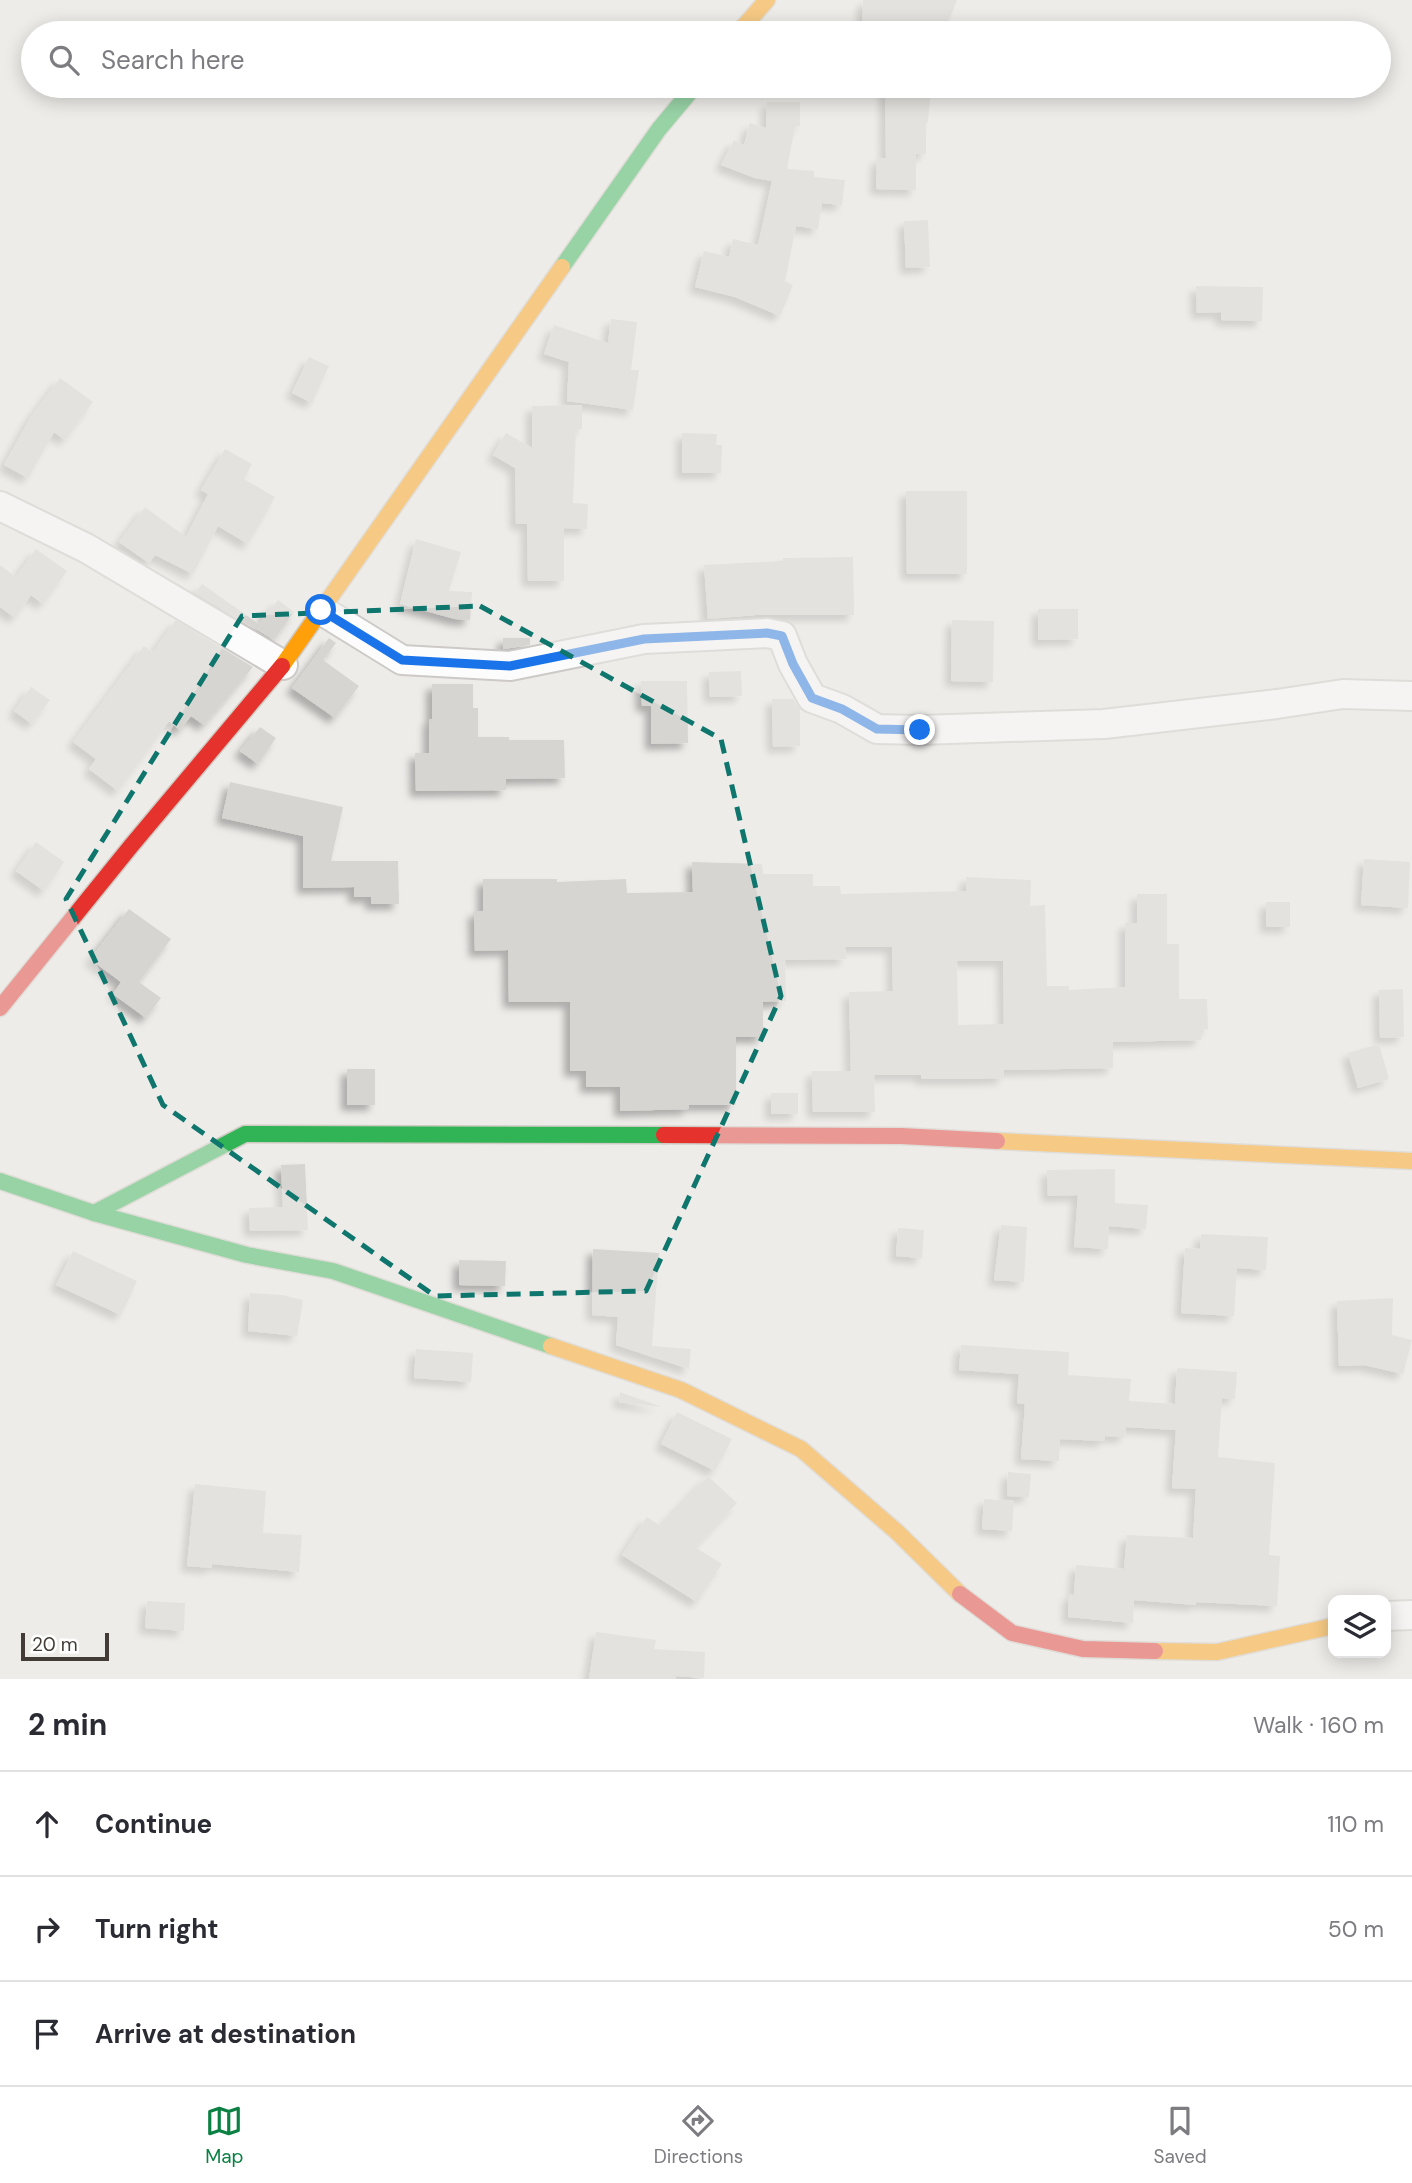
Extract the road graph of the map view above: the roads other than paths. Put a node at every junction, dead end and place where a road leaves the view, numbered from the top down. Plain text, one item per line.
1 (767, 0) edge
2 (749, 21) edge
3 (685, 98) edge
4 (0, 506) edge
5 (321, 610) junction
6 (283, 664) junction
7 (1412, 695) edge
8 (0, 1008) edge
9 (1412, 1161) edge
10 (0, 1181) edge
11 (94, 1213) junction
12 (1412, 1615) edge
13 (1391, 1616) edge
14 (1328, 1627) edge

1 - 2 street
3 - 5 street
4 - 6 street
5 - 6 street
5 - 7 street
6 - 8 street
9 - 11 street
10 - 11 street
11 - 14 street
12 - 13 street

